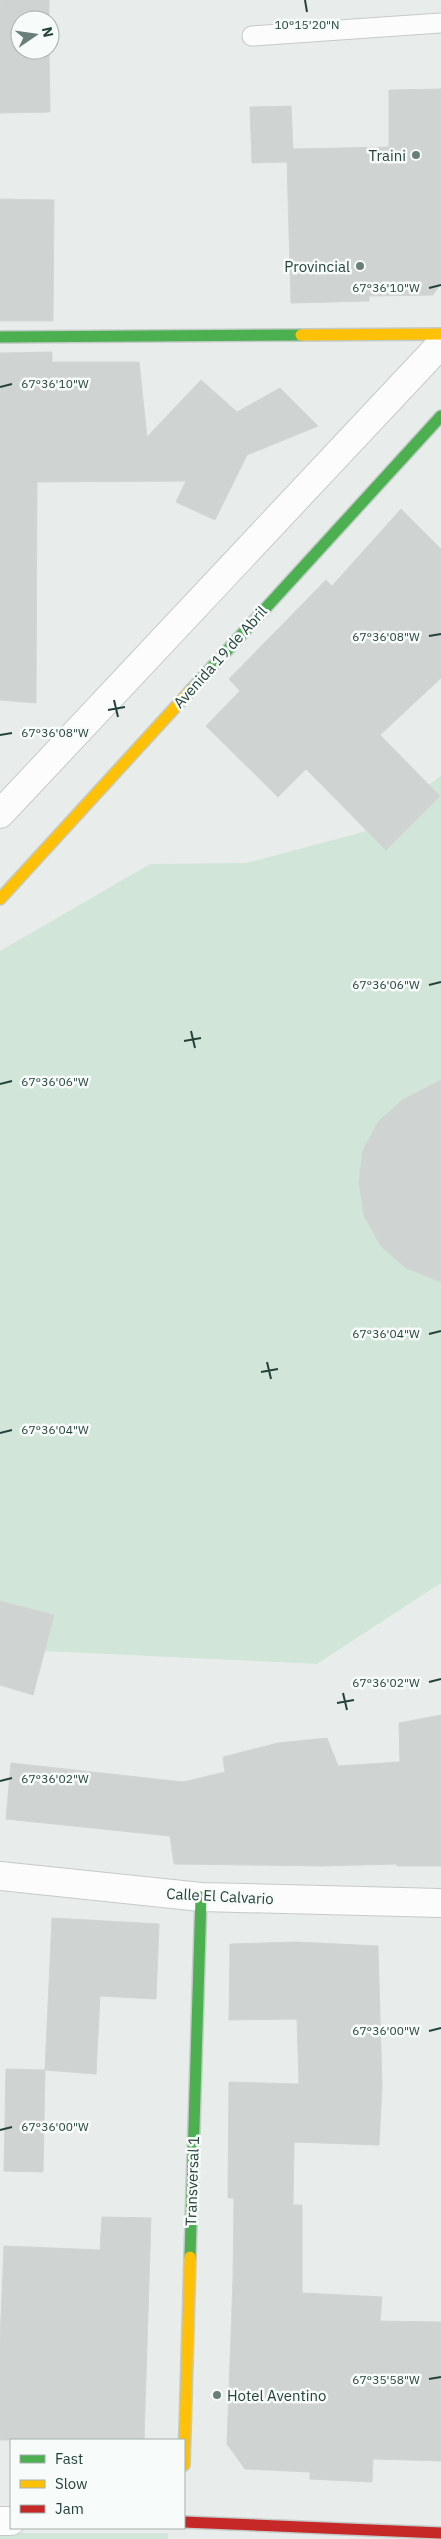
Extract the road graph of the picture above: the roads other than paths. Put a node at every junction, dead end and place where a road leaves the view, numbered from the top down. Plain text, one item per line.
1 (441, 23) edge
2 (252, 36) dead end
3 (441, 334) edge
4 (0, 337) edge
5 (441, 344) edge
6 (441, 416) edge
7 (0, 814) edge
8 (0, 899) edge
9 (0, 1876) edge
10 (201, 1897) junction
11 (441, 1903) edge
12 (185, 2439) edge
13 (185, 2522) edge
14 (441, 2534) edge

1 - 2 lane
3 - 4 street
5 - 7 street
6 - 8 street, Avenida 19 de Abril
9 - 10 street, Calle El Calvario
10 - 11 street, Calle El Calvario
10 - 12 street, Transversal 1
13 - 14 street

